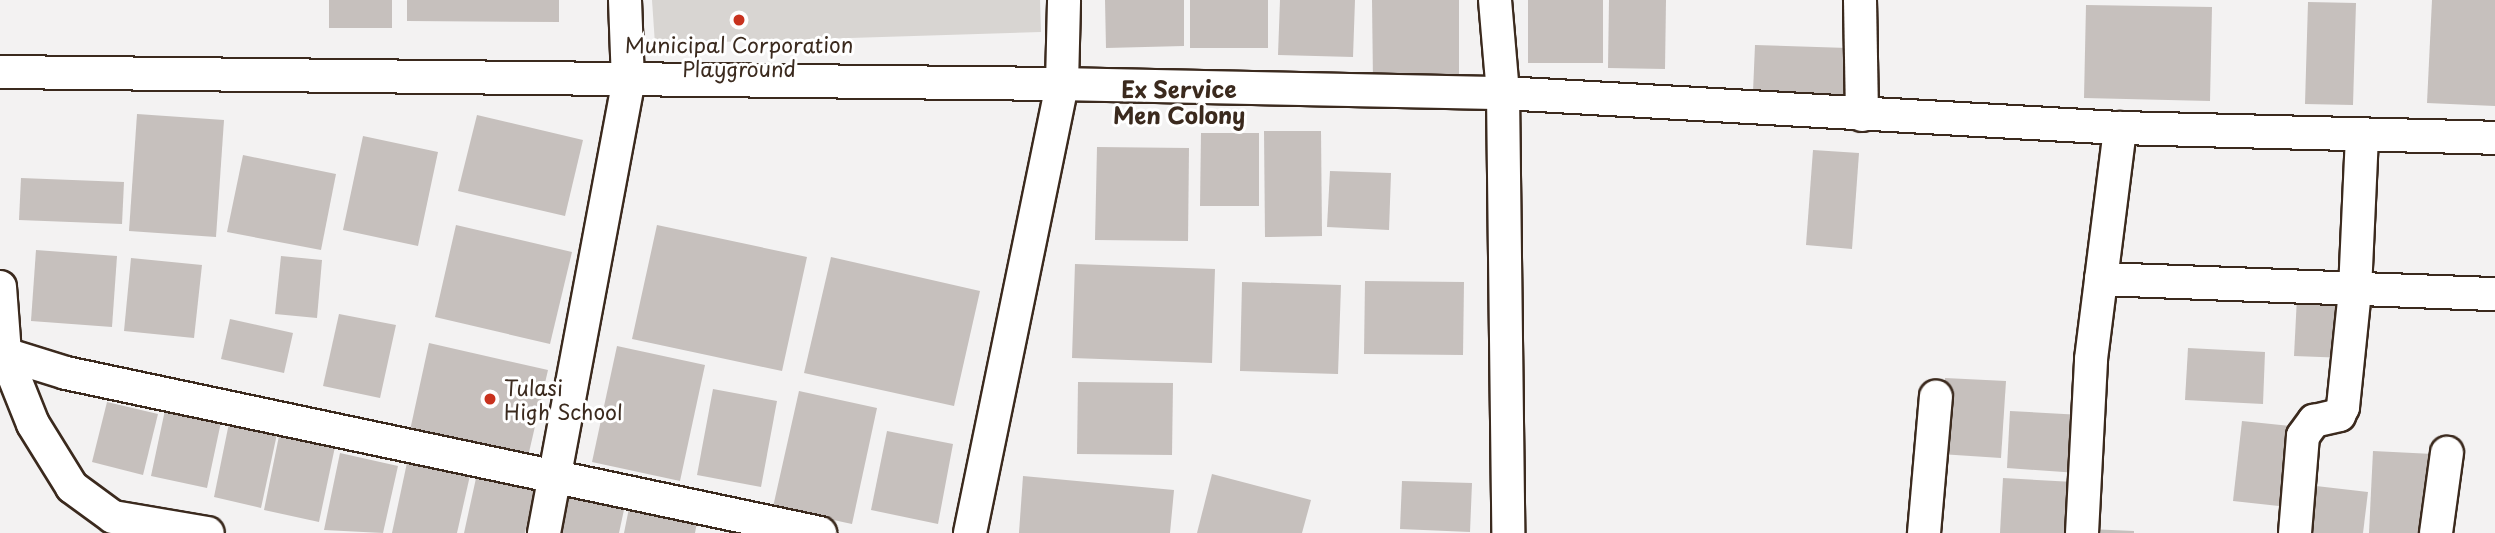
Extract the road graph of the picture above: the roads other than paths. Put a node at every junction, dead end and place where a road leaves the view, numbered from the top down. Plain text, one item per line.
1 (625, 0) edge
2 (1065, 0) edge
3 (1495, 0) edge
4 (1860, 0) edge
5 (0, 72) edge
6 (628, 82) junction
7 (1062, 83) junction
8 (1503, 93) junction
9 (1862, 115) junction
10 (2120, 128) junction
11 (2362, 134) junction
12 (2495, 138) edge
13 (2101, 279) junction
14 (0, 288) edge
15 (2355, 290) junction
16 (2495, 293) edge
17 (5, 355) junction
18 (1936, 397) dead end
19 (2447, 453) dead end
20 (557, 476) junction
21 (208, 533) edge
22 (544, 533) edge
23 (820, 533) edge
24 (970, 533) edge
25 (1508, 533) edge
26 (1924, 533) edge
27 (2082, 533) edge
28 (2295, 533) edge
29 (2436, 533) edge

1 - 6 street
2 - 7 street
3 - 8 street
4 - 9 street
5 - 6 street
6 - 7 street
6 - 20 street
7 - 8 street
7 - 24 street
8 - 9 street
8 - 25 street
9 - 10 street
10 - 11 street
10 - 13 street
11 - 12 street
11 - 15 street
13 - 15 street
13 - 27 street
14 - 17 street
15 - 16 street
15 - 28 street
17 - 20 street
17 - 21 street
18 - 26 street
19 - 29 street
20 - 22 street
20 - 23 street

